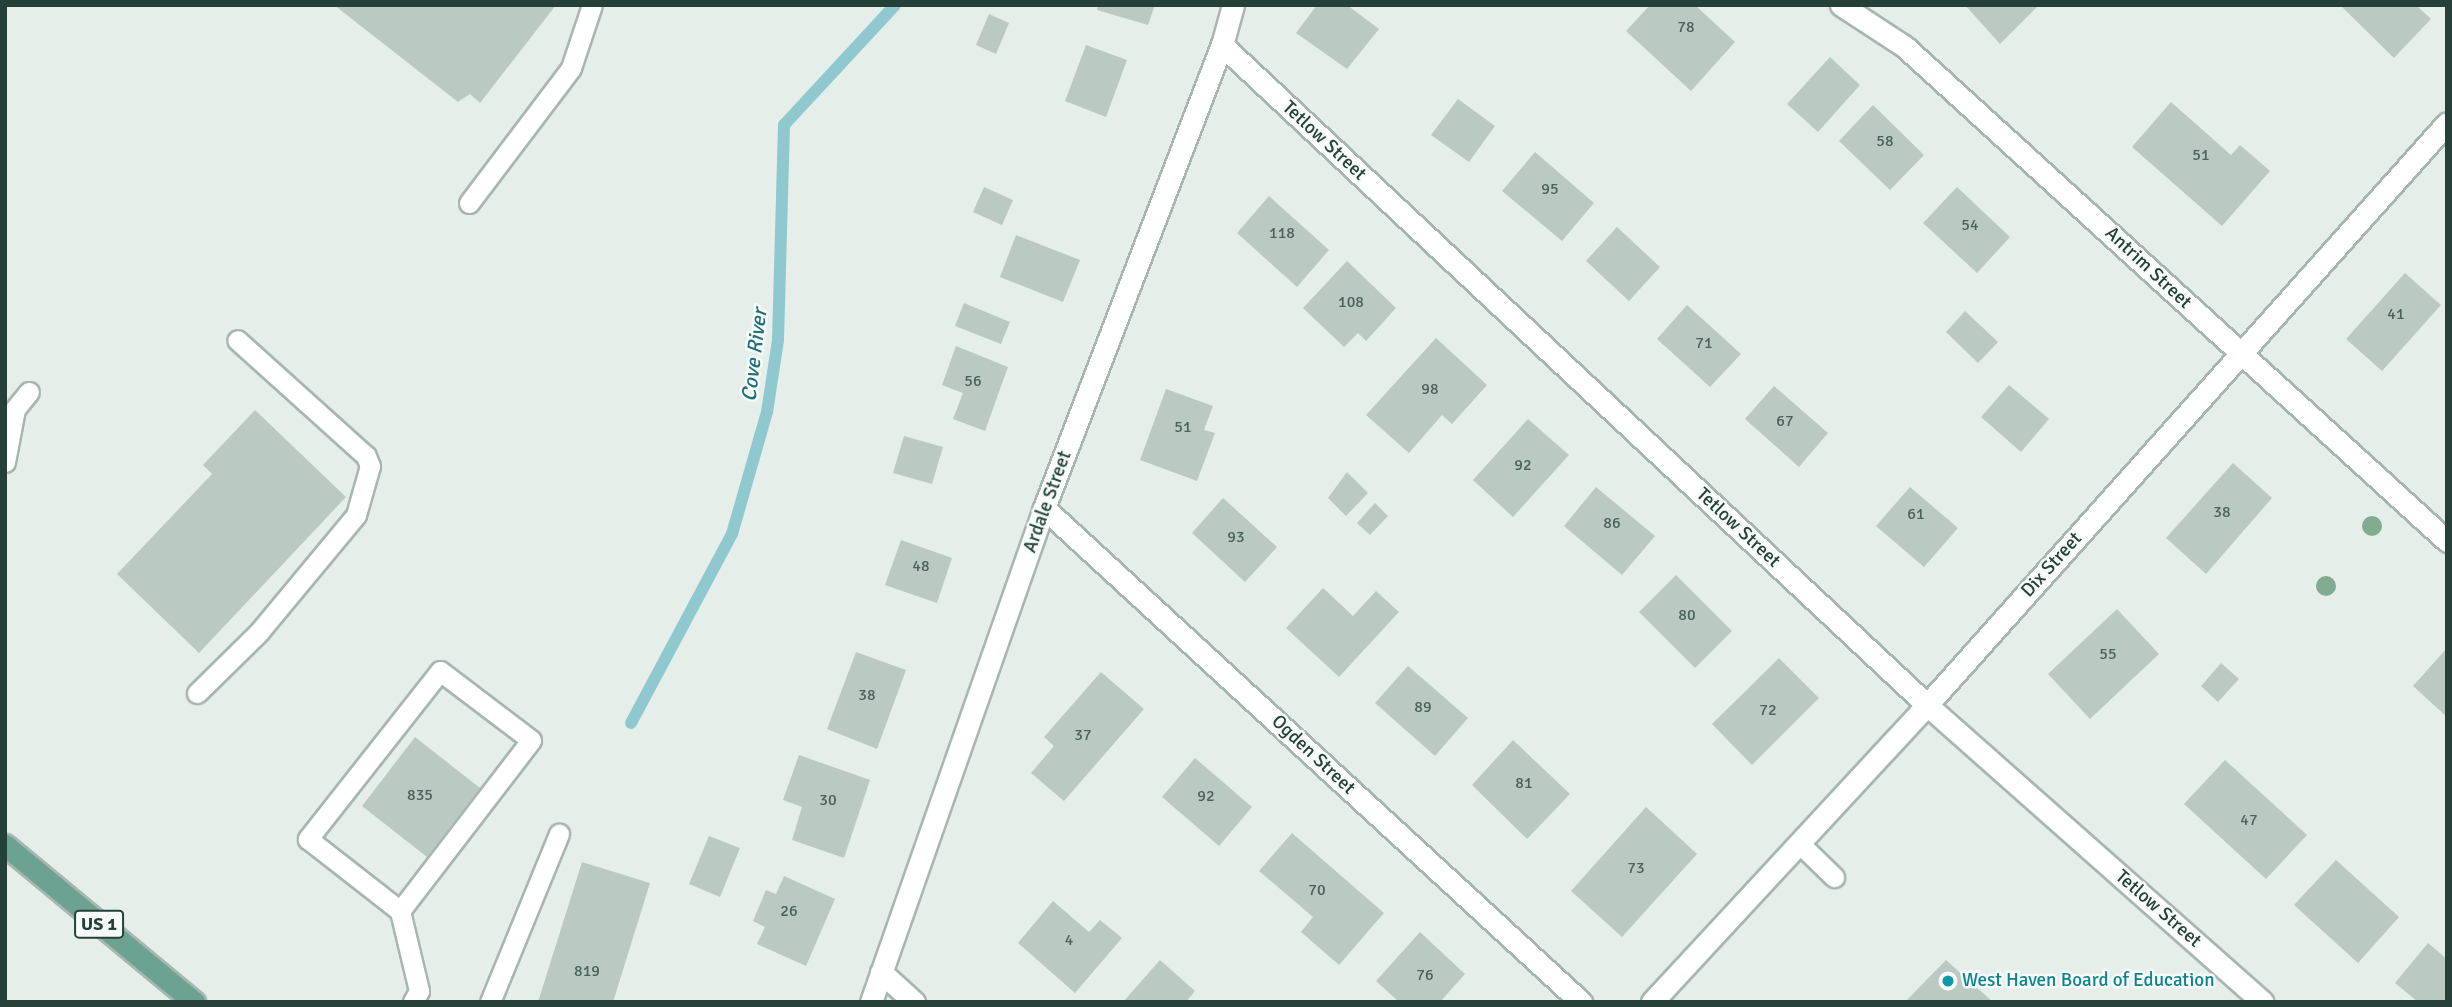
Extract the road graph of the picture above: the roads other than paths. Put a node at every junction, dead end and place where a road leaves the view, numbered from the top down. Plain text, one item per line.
1 (592, 5) edge
2 (1233, 5) edge
3 (1842, 5) edge
4 (1222, 45) junction
5 (2447, 124) edge
6 (470, 203) dead end
7 (237, 340) dead end
8 (2240, 354) junction
9 (29, 392) dead end
10 (10, 411) edge
11 (5, 462) edge
12 (1044, 508) junction
13 (2447, 541) edge
14 (197, 693) dead end
15 (1927, 705) junction
16 (559, 834) dead end
17 (1799, 843) junction
18 (5, 845) edge
19 (1834, 877) dead end
20 (400, 912) junction
21 (881, 972) junction
22 (194, 1002) edge
23 (413, 1002) edge
24 (490, 1002) edge
25 (871, 1002) edge
26 (914, 1002) edge
27 (1581, 1002) edge
28 (1652, 1002) edge
29 (2263, 1002) edge

1 - 6 lane
2 - 4 street, Ardale Street
3 - 8 street, Antrim Street
4 - 12 street, Ardale Street
4 - 15 street, Tetlow Street
5 - 8 street, Dix Street
7 - 14 lane
8 - 13 street, Antrim Street
8 - 15 street, Dix Street
9 - 10 lane
10 - 11 lane
12 - 21 street, Ardale Street
12 - 27 street, Ogden Street
15 - 17 street, Dix Street
15 - 29 street, Tetlow Street
16 - 24 lane
17 - 19 lane
17 - 28 street, Dix Street
18 - 22 main road, US 1
20 - 20 lane
20 - 23 lane
21 - 25 street, Ardale Street
21 - 26 street

